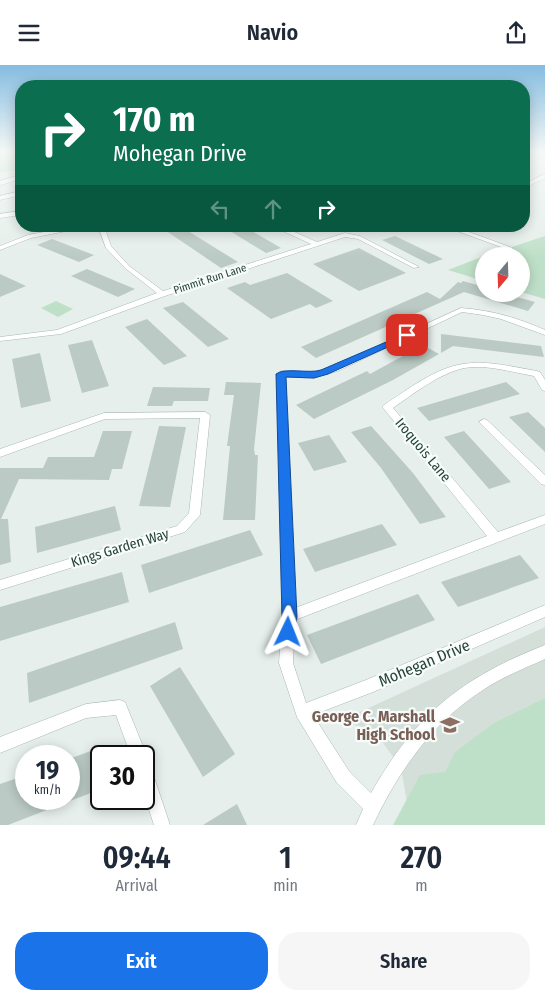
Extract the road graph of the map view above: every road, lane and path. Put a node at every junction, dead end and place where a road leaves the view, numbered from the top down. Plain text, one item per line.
1 (15, 194) edge
2 (0, 198) edge
3 (15, 214) edge
4 (0, 217) edge
5 (57, 232) edge
6 (103, 232) edge
7 (289, 232) edge
8 (464, 232) edge
9 (316, 244) junction
10 (505, 247) edge
11 (0, 248) edge
12 (416, 267) dead end
13 (162, 294) junction
14 (545, 333) edge
15 (0, 339) edge
16 (545, 388) edge
17 (484, 421) dead end
18 (0, 453) edge
19 (545, 481) edge
20 (545, 519) edge
21 (495, 537) junction
22 (0, 585) edge
23 (545, 611) edge
24 (289, 617) junction
25 (545, 652) edge
26 (302, 712) junction
27 (0, 745) edge
28 (135, 745) edge
29 (155, 804) edge
30 (372, 806) junction
31 (162, 825) edge
32 (364, 825) edge

1 - 2 street
3 - 4 street
5 - 11 street
6 - 13 street
7 - 9 street
8 - 10 lane
9 - 12 street, Pimmit Run Lane
9 - 13 street, Pimmit Run Lane
13 - 15 street, Pimmit Run Lane
14 - 24 street
16 - 21 street, Iroquois Lane
17 - 19 street
18 - 22 street, Kings Garden Way
20 - 21 street
21 - 24 street
23 - 26 street, Mohegan Drive
24 - 26 street
25 - 30 street
26 - 30 street
27 - 28 street
29 - 31 street
30 - 32 street

